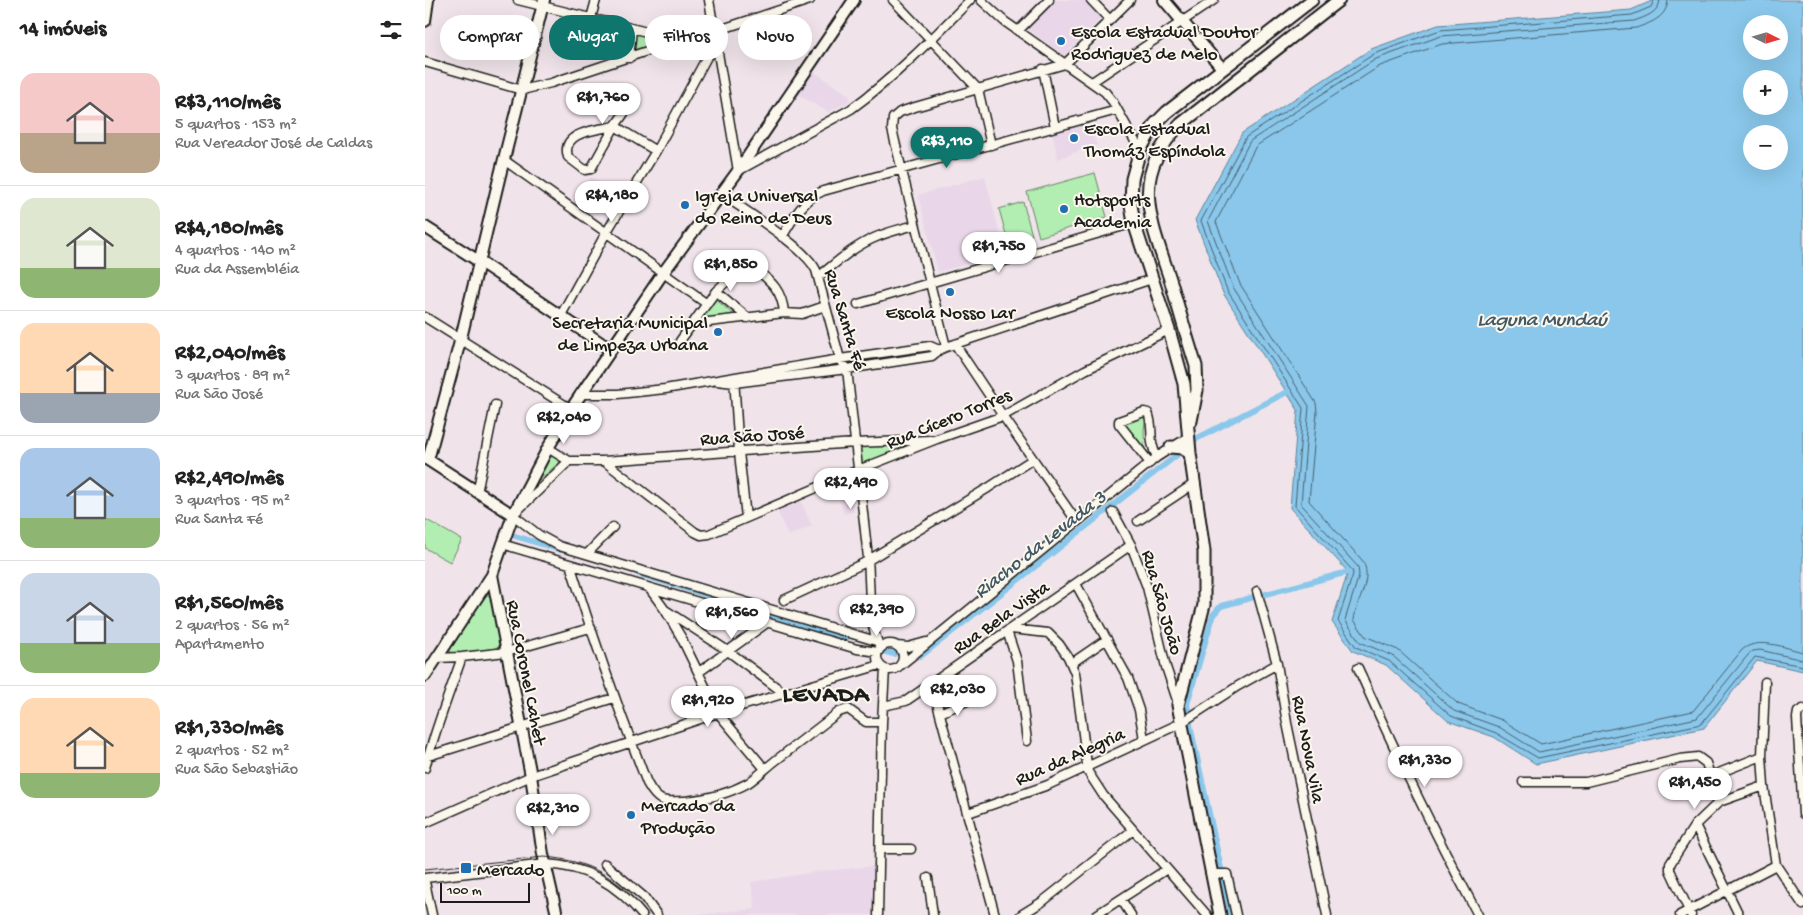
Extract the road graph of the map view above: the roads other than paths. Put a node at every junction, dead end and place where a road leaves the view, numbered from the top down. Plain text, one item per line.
1 (428, 0) edge
2 (518, 0) edge
3 (596, 0) edge
4 (709, 0) edge
5 (784, 0) edge
6 (810, 0) edge
7 (854, 0) edge
8 (893, 0) edge
9 (970, 0) edge
10 (981, 0) edge
11 (1049, 0) edge
12 (1091, 0) edge
13 (1130, 0) edge
14 (1164, 0) edge
15 (1215, 0) edge
16 (1312, 0) edge
17 (1339, 0) edge
18 (543, 3) edge
19 (777, 11) junction
20 (581, 15) edge
21 (592, 15) edge
22 (711, 15) edge
23 (1110, 20) junction
24 (425, 21) edge
25 (1184, 22) junction
26 (728, 27) edge
27 (1018, 31) junction
28 (930, 41) junction
29 (623, 60) edge
30 (705, 60) edge
31 (718, 60) edge
32 (425, 62) edge
33 (1065, 64) junction
34 (1222, 68) junction
35 (1043, 69) junction
36 (1092, 82) junction
37 (978, 89) junction
38 (522, 90) junction
39 (634, 100) dead end
40 (1117, 110) junction
41 (615, 126) junction
42 (1055, 127) junction
43 (991, 145) junction
44 (1140, 150) junction
45 (656, 151) junction
46 (751, 158) junction
47 (505, 160) junction
48 (738, 171) junction
49 (901, 171) junction
50 (720, 193) junction
51 (1134, 223) junction
52 (915, 225) junction
53 (425, 227) edge
54 (606, 233) junction
55 (782, 237) junction
56 (1159, 247) junction
57 (1143, 252) junction
58 (480, 262) junction
59 (1164, 262) junction
60 (1148, 267) junction
61 (663, 273) junction
62 (818, 277) junction
63 (1152, 279) junction
64 (930, 282) junction
65 (716, 292) junction
66 (707, 304) junction
67 (858, 304) dead end
68 (825, 306) junction
69 (784, 313) junction
70 (425, 317) edge
71 (560, 317) junction
72 (748, 318) junction
73 (692, 324) junction
74 (1169, 330) junction
75 (461, 338) junction
76 (680, 341) dead end
77 (615, 344) junction
78 (955, 344) junction
79 (604, 345) junction
80 (943, 348) junction
81 (608, 355) junction
82 (840, 359) junction
83 (847, 369) junction
84 (734, 379) junction
85 (580, 394) junction
86 (495, 405) dead end
87 (571, 410) junction
88 (1003, 416) junction
89 (1189, 428) junction
90 (937, 439) junction
91 (855, 443) junction
92 (548, 448) junction
93 (1168, 449) junction
94 (739, 452) junction
95 (1190, 453) junction
96 (1157, 457) junction
97 (427, 459) edge
98 (1033, 459) junction
99 (569, 461) junction
100 (603, 461) junction
101 (1150, 463) junction
102 (857, 470) junction
103 (1195, 483) junction
104 (477, 493) junction
105 (1113, 512) dead end
106 (515, 513) junction
107 (746, 518) junction
108 (1138, 521) dead end
109 (1077, 522) junction
110 (613, 527) dead end
111 (502, 544) junction
112 (1131, 544) junction
113 (587, 554) junction
114 (868, 560) junction
115 (570, 564) junction
116 (492, 575) junction
117 (1076, 584) junction
118 (649, 588) junction
119 (1258, 594) dead end
120 (784, 600) dead end
121 (665, 610) junction
122 (768, 622) junction
123 (590, 628) junction
124 (1009, 630) junction
125 (1107, 639) junction
126 (928, 642) junction
127 (897, 646) junction
128 (879, 647) junction
129 (728, 651) junction
130 (506, 652) junction
131 (462, 657) junction
132 (436, 658) junction
133 (1072, 663) junction
134 (1277, 664) junction
135 (901, 665) junction
136 (883, 667) junction
137 (1358, 668) dead end
138 (699, 672) junction
139 (425, 676) edge
140 (1765, 682) dead end
141 (932, 685) junction
142 (784, 693) junction
143 (614, 698) junction
144 (967, 701) dead end
145 (1178, 705) junction
146 (883, 706) junction
147 (1803, 709) edge
148 (718, 713) junction
149 (940, 713) junction
150 (1186, 721) junction
151 (882, 722) junction
152 (521, 728) junction
153 (1144, 739) junction
154 (1027, 741) dead end
155 (631, 743) junction
156 (1762, 756) junction
157 (426, 757) edge
158 (425, 768) edge
159 (1086, 768) junction
160 (765, 769) junction
161 (531, 776) junction
162 (1711, 776) junction
163 (1523, 782) dead end
164 (1764, 786) junction
165 (1719, 802) junction
166 (968, 813) junction
167 (1803, 814) edge
168 (425, 823) edge
169 (1695, 825) junction
170 (1133, 830) junction
171 (880, 849) junction
172 (911, 849) dead end
173 (546, 864) junction
174 (605, 864) dead end
175 (1776, 865) junction
176 (1167, 869) junction
177 (1220, 873) junction
178 (425, 878) edge
179 (927, 878) dead end
180 (425, 882) edge
181 (1727, 891) junction
182 (1121, 899) junction
183 (1803, 905) edge
184 (1690, 913) edge
185 (432, 915) edge
186 (557, 915) edge
187 (642, 915) edge
188 (657, 915) edge
189 (879, 915) edge
190 (933, 915) edge
191 (995, 915) edge
192 (1021, 915) edge
193 (1096, 915) edge
194 (1131, 915) edge
195 (1207, 915) edge
196 (1220, 915) edge
197 (1236, 915) edge
198 (1327, 915) edge
199 (1478, 915) edge
200 (1680, 915) edge
201 (1739, 915) edge

1 - 24 street
2 - 18 street
3 - 21 street
4 - 22 street
5 - 19 street
6 - 19 street
7 - 46 street
8 - 28 street
9 - 28 street
10 - 27 street
11 - 27 street
12 - 23 street
13 - 23 street
14 - 25 street
15 - 25 street
16 - 34 main road
17 - 56 main road
18 - 20 street
18 - 38 street
19 - 26 street
23 - 33 street
25 - 34 street
25 - 36 street
27 - 33 street
28 - 37 street
28 - 46 street
29 - 38 street
30 - 45 street
31 - 48 street
32 - 38 street
33 - 35 street
33 - 36 street
34 - 44 main road
35 - 37 street
35 - 42 street
36 - 40 street
37 - 43 street
37 - 49 street
38 - 47 street
39 - 41 street
40 - 42 street
40 - 44 street
41 - 41 street
41 - 45 street
42 - 43 street
43 - 49 street
44 - 51 main road
45 - 54 street
46 - 48 street
47 - 54 street
47 - 58 street
48 - 50 street
49 - 52 street
49 - 55 street
50 - 55 street, Rua Santa Fé
50 - 61 street
51 - 57 main road
51 - 64 street
52 - 62 street
52 - 64 street
53 - 58 street
54 - 61 street
54 - 71 street
55 - 62 street, Rua Santa Fé
56 - 57 main road
56 - 59 main road
57 - 60 main road
58 - 71 street
58 - 75 street
59 - 60 main road
59 - 89 main road
60 - 63 main road
61 - 66 street
61 - 77 street
62 - 68 street, Rua Santa Fé
63 - 74 main road
63 - 78 street
64 - 67 street
64 - 80 street
65 - 66 street
65 - 69 street
65 - 72 street
66 - 73 street
68 - 69 street
68 - 82 street, Rua Santa Fé
69 - 72 street
70 - 75 street
71 - 79 street
72 - 73 street
73 - 76 street
74 - 88 street, Rua Cícero Torres
74 - 89 main road
75 - 87 street
75 - 97 street
77 - 79 street
77 - 81 street
78 - 80 street
78 - 88 street
79 - 81 street
80 - 82 street
80 - 83 street
81 - 85 street
82 - 83 street, Rua Santa Fé
82 - 84 street
83 - 84 street
83 - 91 street, Rua Santa Fé
84 - 85 street
84 - 94 street
85 - 87 street
86 - 104 street
87 - 92 street
88 - 90 street, Rua Cícero Torres
88 - 98 street
89 - 93 street
89 - 93 street
89 - 95 main road
90 - 91 street, Rua São José
90 - 102 street, Rua Cícero Torres
91 - 94 street, Rua São José
91 - 102 street, Rua Santa Fé
92 - 99 street
92 - 106 street
93 - 95 main road
93 - 96 street
94 - 100 street, Rua São José
94 - 107 street
95 - 103 main road
96 - 101 street
96 - 101 street
97 - 104 street
98 - 109 street
98 - 114 street
99 - 100 street, Rua São José
99 - 106 street
100 - 107 street, Rua Cícero Torres
101 - 109 street
102 - 107 street, Rua Cícero Torres
102 - 114 street, Rua Santa Fé
103 - 108 street
103 - 145 main road
104 - 106 street
105 - 112 street, Rua São João
106 - 111 street
106 - 113 street
109 - 126 street
110 - 113 street
111 - 115 street
111 - 116 street
112 - 117 street, Rua Bela Vista
112 - 145 street, Rua São João
113 - 128 street
114 - 120 street
114 - 128 street, Rua Santa Fé
115 - 118 street
115 - 123 street
116 - 130 street, Rua Coronel Cahet
116 - 132 street
117 - 124 street, Rua Bela Vista
117 - 125 street
118 - 121 street
118 - 122 street
119 - 134 street, Rua Nova Vila
121 - 129 street
121 - 138 street
122 - 128 street
122 - 129 street
123 - 130 street
123 - 143 street
124 - 133 street
124 - 141 street, Rua Bela Vista
124 - 154 street
125 - 133 street
125 - 153 street
126 - 127 street
126 - 135 street
127 - 128 street
127 - 135 street
128 - 136 street
129 - 138 street
129 - 142 street
130 - 131 street
130 - 152 street, Rua Coronel Cahet
131 - 132 street
131 - 157 street
132 - 139 street
133 - 159 street
134 - 150 street, Rua da Alegria
134 - 198 street, Rua Nova Vila
135 - 136 street
136 - 142 street
136 - 146 street
137 - 199 street
138 - 148 street
140 - 156 street
141 - 146 street, Rua Bela Vista
141 - 149 street
142 - 148 street
143 - 152 street
143 - 155 street
144 - 149 street
145 - 150 main road
146 - 151 street
147 - 167 street
148 - 155 street
148 - 160 street
149 - 166 street
150 - 153 street, Rua da Alegria
150 - 177 main road
151 - 160 street
151 - 171 street
152 - 157 street
152 - 161 street, Rua Coronel Cahet
153 - 159 street, Rua da Alegria
155 - 160 street
155 - 161 street
156 - 162 street
156 - 164 street
157 - 158 street
159 - 166 street, Rua da Alegria
159 - 170 street
161 - 168 street
161 - 173 street, Rua Coronel Cahet
162 - 163 street
162 - 165 street
164 - 165 street
164 - 175 street
165 - 169 street
166 - 191 street
169 - 181 street
169 - 184 street
170 - 176 street
170 - 192 street
171 - 172 street
171 - 189 street
173 - 178 street
173 - 186 street, Rua Coronel Cahet
173 - 187 street
174 - 188 street
175 - 181 street
175 - 183 street
176 - 182 street
176 - 195 street
177 - 196 main road
177 - 197 street
179 - 190 street
180 - 185 street
181 - 184 street
181 - 201 street
182 - 193 street
182 - 194 street
184 - 200 street

